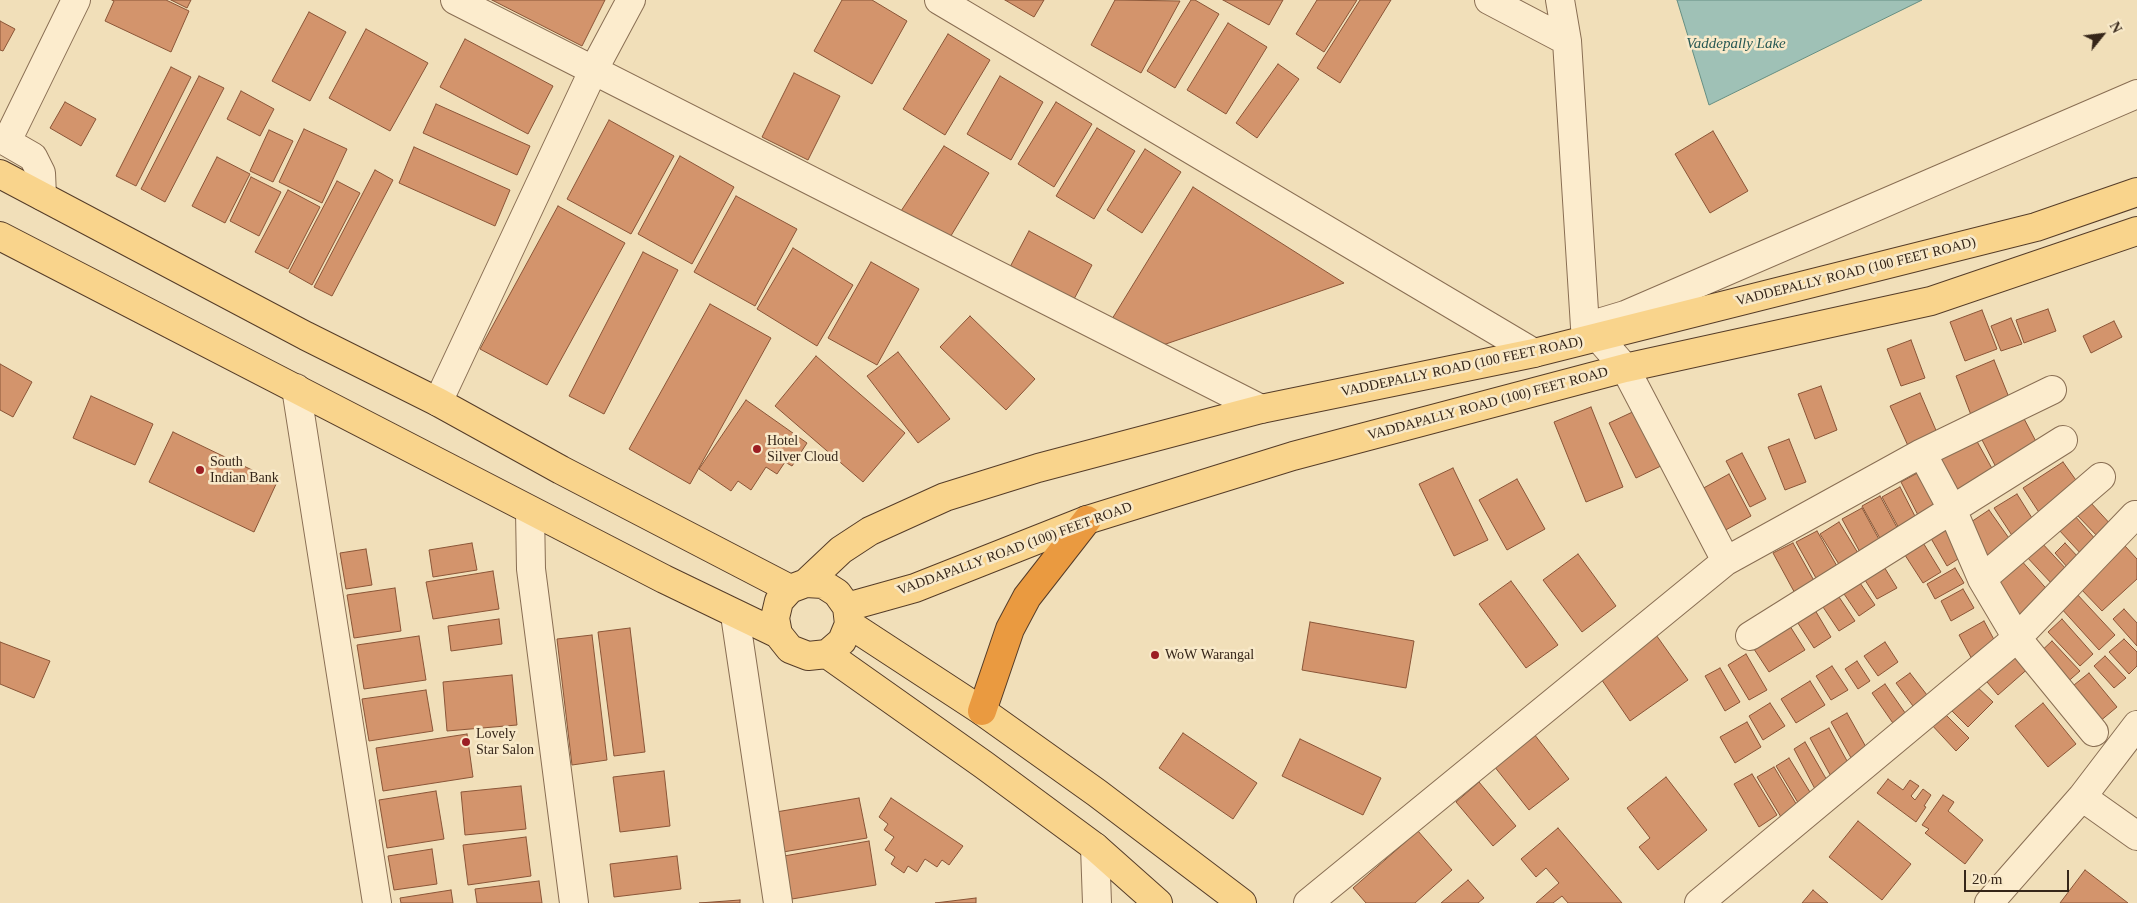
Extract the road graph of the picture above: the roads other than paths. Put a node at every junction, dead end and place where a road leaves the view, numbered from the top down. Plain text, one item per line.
1 (76, 0) edge
2 (455, 0) edge
3 (631, 0) edge
4 (939, 0) edge
5 (1490, 0) edge
6 (1560, 0) edge
7 (1567, 41) junction
8 (592, 71) junction
9 (2137, 94) edge
10 (4, 139) edge
11 (0, 174) edge
12 (2137, 192) edge
13 (42, 196) junction
14 (2137, 230) edge
15 (0, 238) edge
16 (1592, 332) junction
17 (1534, 353) junction
18 (1624, 368) junction
19 (296, 388) junction
20 (2052, 390) dead end
21 (438, 402) junction
22 (1261, 409) junction
23 (2063, 440) dead end
24 (1922, 453) junction
25 (2101, 477) dead end
26 (1952, 509) junction
27 (530, 510) junction
28 (2135, 515) dead end
29 (1087, 520) junction
30 (1726, 560) junction
31 (1982, 579) junction
32 (798, 586) junction
33 (735, 615) junction
34 (848, 615) junction
35 (778, 634) junction
36 (1750, 636) dead end
37 (2017, 638) junction
38 (827, 654) junction
39 (982, 711) junction
40 (2137, 725) edge
41 (2094, 732) dead end
42 (2082, 797) junction
43 (2137, 836) edge
44 (1095, 848) junction
45 (377, 903) edge
46 (574, 903) edge
47 (778, 903) edge
48 (1097, 903) edge
49 (1158, 903) edge
50 (1242, 903) edge
51 (1308, 903) edge
52 (1700, 903) edge
53 (1989, 903) edge

1 - 10 street
2 - 8 street
3 - 8 street
4 - 17 street
5 - 7 street
6 - 7 street
7 - 16 street
8 - 21 street
8 - 22 street
9 - 16 street
10 - 13 street
11 - 13 main road
12 - 16 main road, VADDEPALLY ROAD (100 FEET ROAD)
13 - 21 main road
14 - 18 main road, VADDAPALLY ROAD (100) FEET ROAD
15 - 19 main road
16 - 17 main road, VADDEPALLY ROAD (100 FEET ROAD)
16 - 18 street
17 - 22 main road, VADDEPALLY ROAD (100 FEET ROAD)
18 - 29 main road, VADDAPALLY ROAD (100) FEET ROAD
18 - 30 street
19 - 27 main road
19 - 45 street
20 - 24 street
21 - 32 main road
22 - 32 main road, VADDEPALLY ROAD (100 FEET ROAD)
23 - 26 street
24 - 26 street
24 - 30 street
25 - 31 street
26 - 31 street
26 - 36 street
27 - 33 main road
27 - 46 street
28 - 37 street
29 - 34 main road, VADDAPALLY ROAD (100) FEET ROAD
29 - 39 highway
30 - 51 street
31 - 37 street
32 - 34 main road
32 - 35 main road
33 - 35 main road
33 - 47 street
34 - 38 main road
34 - 39 main road
35 - 38 main road
37 - 41 street
37 - 52 street
38 - 44 main road
39 - 50 main road
40 - 42 street
42 - 43 street
42 - 53 street
44 - 48 street
44 - 49 main road

